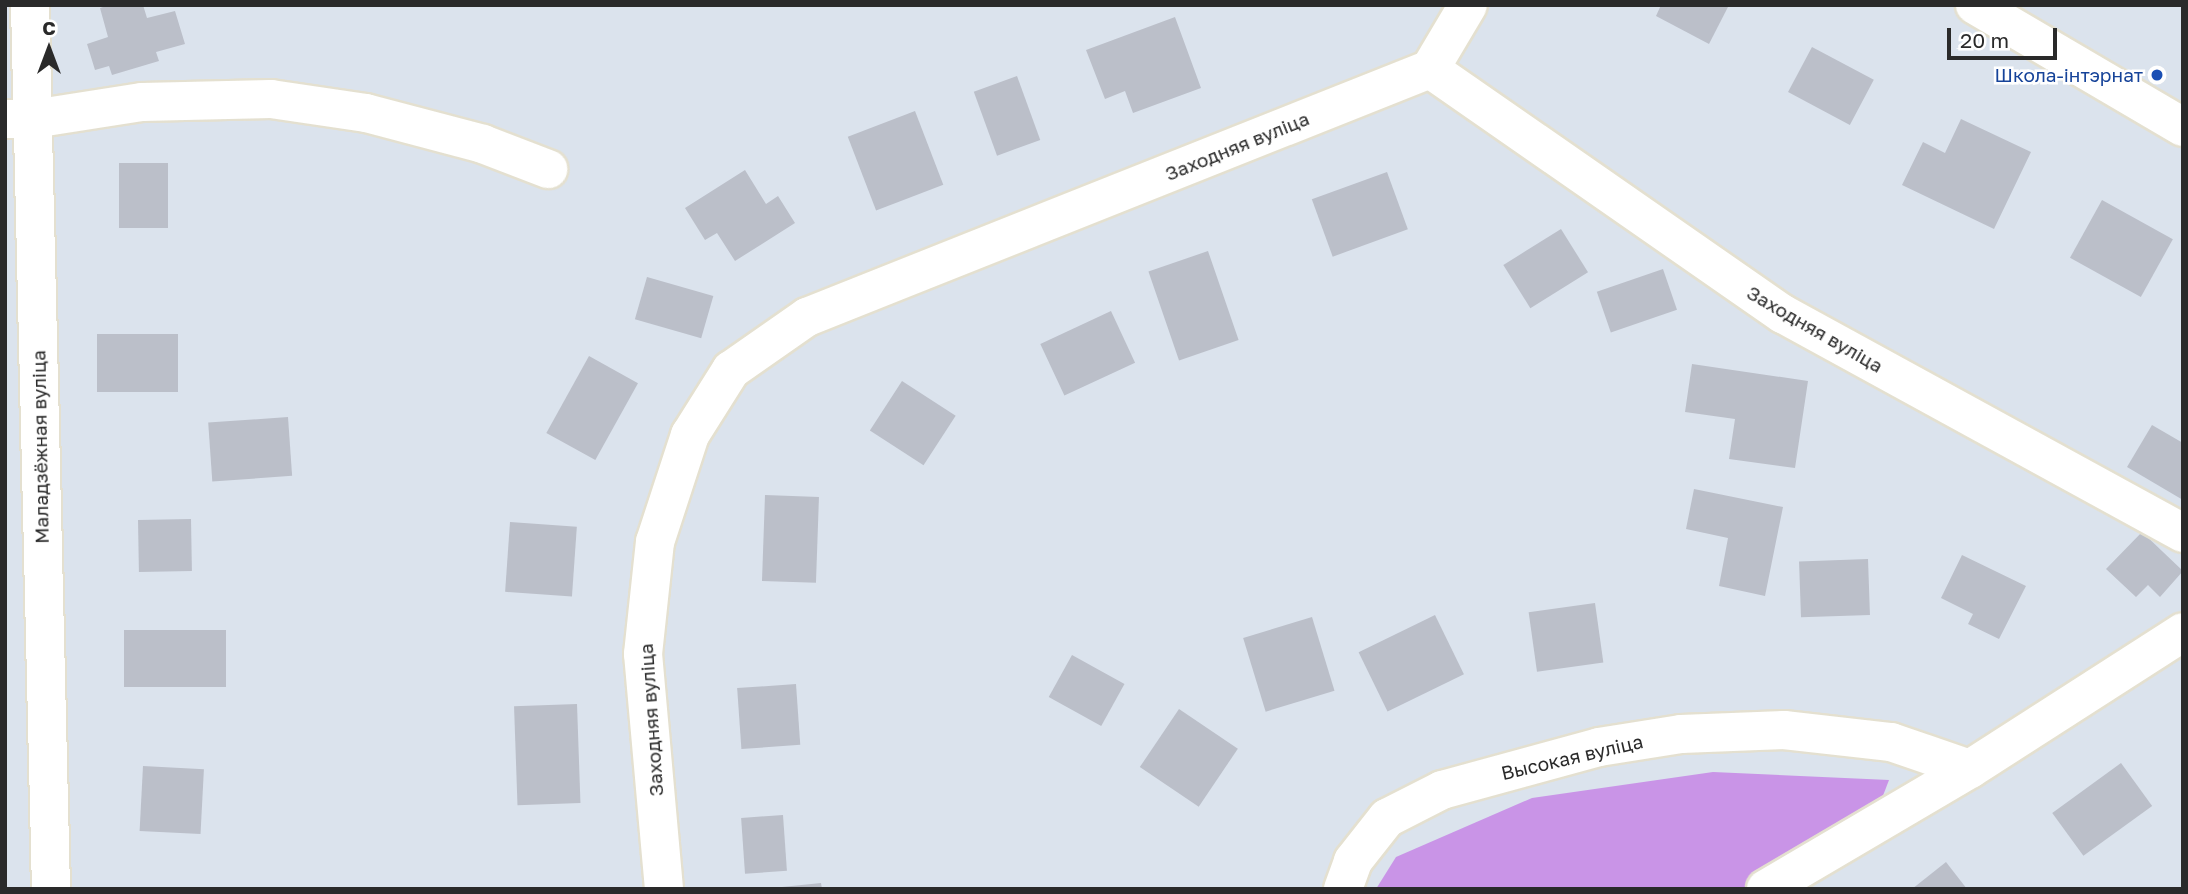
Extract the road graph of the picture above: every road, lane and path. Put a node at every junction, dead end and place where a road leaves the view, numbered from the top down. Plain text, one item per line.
1 (30, 5) edge
2 (1468, 5) edge
3 (1975, 5) edge
4 (1430, 69) junction
5 (19, 119) edge
6 (2183, 127) edge
7 (548, 169) dead end
8 (2183, 533) edge
9 (2183, 632) edge
10 (1970, 769) junction
11 (51, 889) edge
12 (664, 889) edge
13 (1343, 889) edge
14 (1766, 889) edge

1 - 5 street, Маладзёжная вуліца
2 - 4 street
3 - 6 street
4 - 8 street, Заходняя вуліца
4 - 12 street, Заходняя вуліца
5 - 7 street
5 - 11 street, Маладзёжная вуліца
9 - 10 street
10 - 13 street, Высокая вуліца
10 - 14 street

